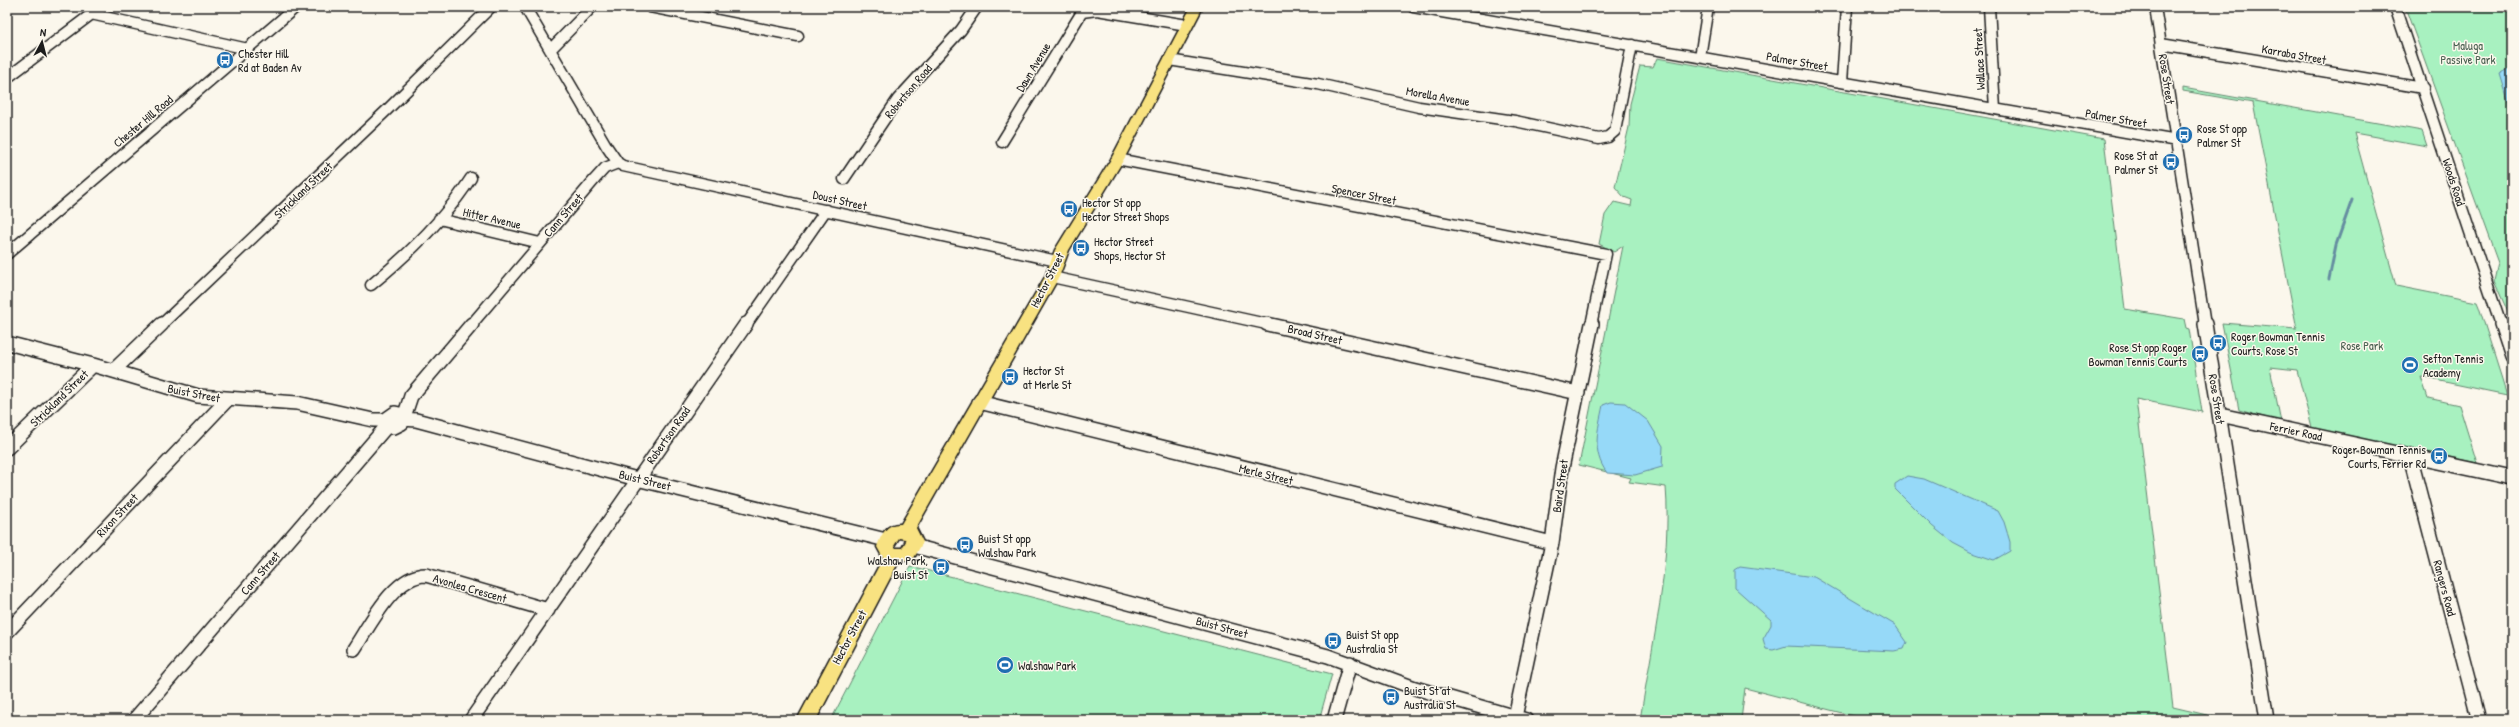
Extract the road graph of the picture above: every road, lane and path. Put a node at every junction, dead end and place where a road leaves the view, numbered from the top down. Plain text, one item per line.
1 (101, 7) edge
2 (296, 7) edge
3 (491, 7) edge
4 (525, 7) edge
5 (592, 7) edge
6 (650, 7) edge
7 (977, 7) edge
8 (1197, 7) edge
9 (1413, 7) edge
10 (1708, 7) edge
11 (1847, 7) edge
12 (1989, 7) edge
13 (2156, 7) edge
14 (2395, 7) edge
15 (1088, 8) edge
16 (91, 14) junction
17 (1187, 26) junction
18 (798, 36) dead end
19 (2161, 44) junction
20 (1632, 45) junction
21 (248, 48) junction
22 (550, 50) junction
23 (1700, 57) junction
24 (1169, 60) junction
25 (7, 78) edge
26 (1842, 82) junction
27 (2423, 88) junction
28 (1995, 110) junction
29 (2177, 141) junction
30 (1002, 142) dead end
31 (1117, 159) junction
32 (618, 163) junction
33 (471, 178) dead end
34 (844, 178) dead end
35 (826, 210) junction
36 (439, 219) junction
37 (540, 242) junction
38 (7, 254) edge
39 (1606, 254) joint
40 (1057, 261) junction
41 (1052, 277) junction
42 (371, 285) dead end
43 (7, 343) edge
44 (2512, 357) edge
45 (93, 365) junction
46 (113, 371) junction
47 (1578, 393) junction
48 (228, 399) junction
49 (979, 402) junction
50 (2220, 415) junction
51 (404, 418) junction
52 (385, 423) junction
53 (7, 448) edge
54 (2410, 456) junction
55 (2512, 478) edge
56 (637, 479) junction
57 (906, 531) junction
58 (1552, 543) junction
59 (914, 546) junction
60 (890, 547) junction
61 (548, 610) junction
62 (7, 632) edge
63 (354, 649) dead end
64 (1350, 663) junction
65 (1520, 719) edge
66 (134, 720) edge
67 (471, 720) edge
68 (806, 720) edge
69 (1334, 720) edge
70 (2267, 720) edge
71 (2479, 720) edge

1 - 16 street
2 - 21 street, Chester Hill Road
3 - 46 street, Strickland Street
4 - 22 street
5 - 22 street
6 - 18 street
7 - 34 street, Robertson Road
8 - 17 main road, Hector Street
9 - 20 street, Palmer Street
10 - 23 street
11 - 26 street
12 - 28 street, Wallace Street
13 - 19 street, Rose Street
14 - 27 street, Woods Road
15 - 17 street, Dawn Avenue
15 - 30 street, Dawn Avenue
16 - 21 street
16 - 25 street
17 - 24 main road, Hector Street
19 - 27 street, Karraba Street
19 - 29 street, Rose Street
20 - 23 street, Palmer Street
20 - 24 street, Morella Avenue
21 - 38 street, Chester Hill Road
22 - 32 street
23 - 26 street, Palmer Street
24 - 31 main road, Hector Street
26 - 28 street, Palmer Street
27 - 44 street, Woods Road
28 - 29 street, Palmer Street
29 - 50 street, Rose Street
31 - 39 street, Spencer Street
31 - 40 main road, Hector Street
32 - 35 street, Doust Street
32 - 37 street, Cann Street
33 - 36 street, Hitter Avenue
35 - 40 street, Doust Street
35 - 56 street, Robertson Road
36 - 37 street, Hitter Avenue
36 - 42 street, Hitter Avenue
37 - 51 street, Cann Street
39 - 47 street, Baird Street
40 - 41 main road, Hector Street
41 - 47 street, Broad Street
41 - 49 main road, Hector Street
43 - 45 street, Buist Street
45 - 46 street, Buist Street
45 - 53 street, Strickland Street
46 - 48 street, Buist Street
47 - 58 street, Baird Street
48 - 52 street, Buist Street
48 - 62 street, Rixon Street
49 - 57 main road, Hector Street
49 - 58 street, Merle Street
50 - 54 street, Ferrier Road
50 - 70 street, Rose Street
51 - 52 street
51 - 56 street, Buist Street
52 - 66 street, Cann Street
54 - 55 street, Ferrier Road
54 - 71 street, Rangers Road
56 - 60 street, Buist Street
56 - 61 street, Robertson Road
57 - 59 main road
57 - 60 main road
58 - 65 street, Baird Street
59 - 60 main road
59 - 64 street, Buist Street
60 - 68 main road, Hector Street
61 - 63 street, Avonlea Crescent
61 - 67 street, Robertson Road
64 - 65 street, Buist Street
64 - 69 street

